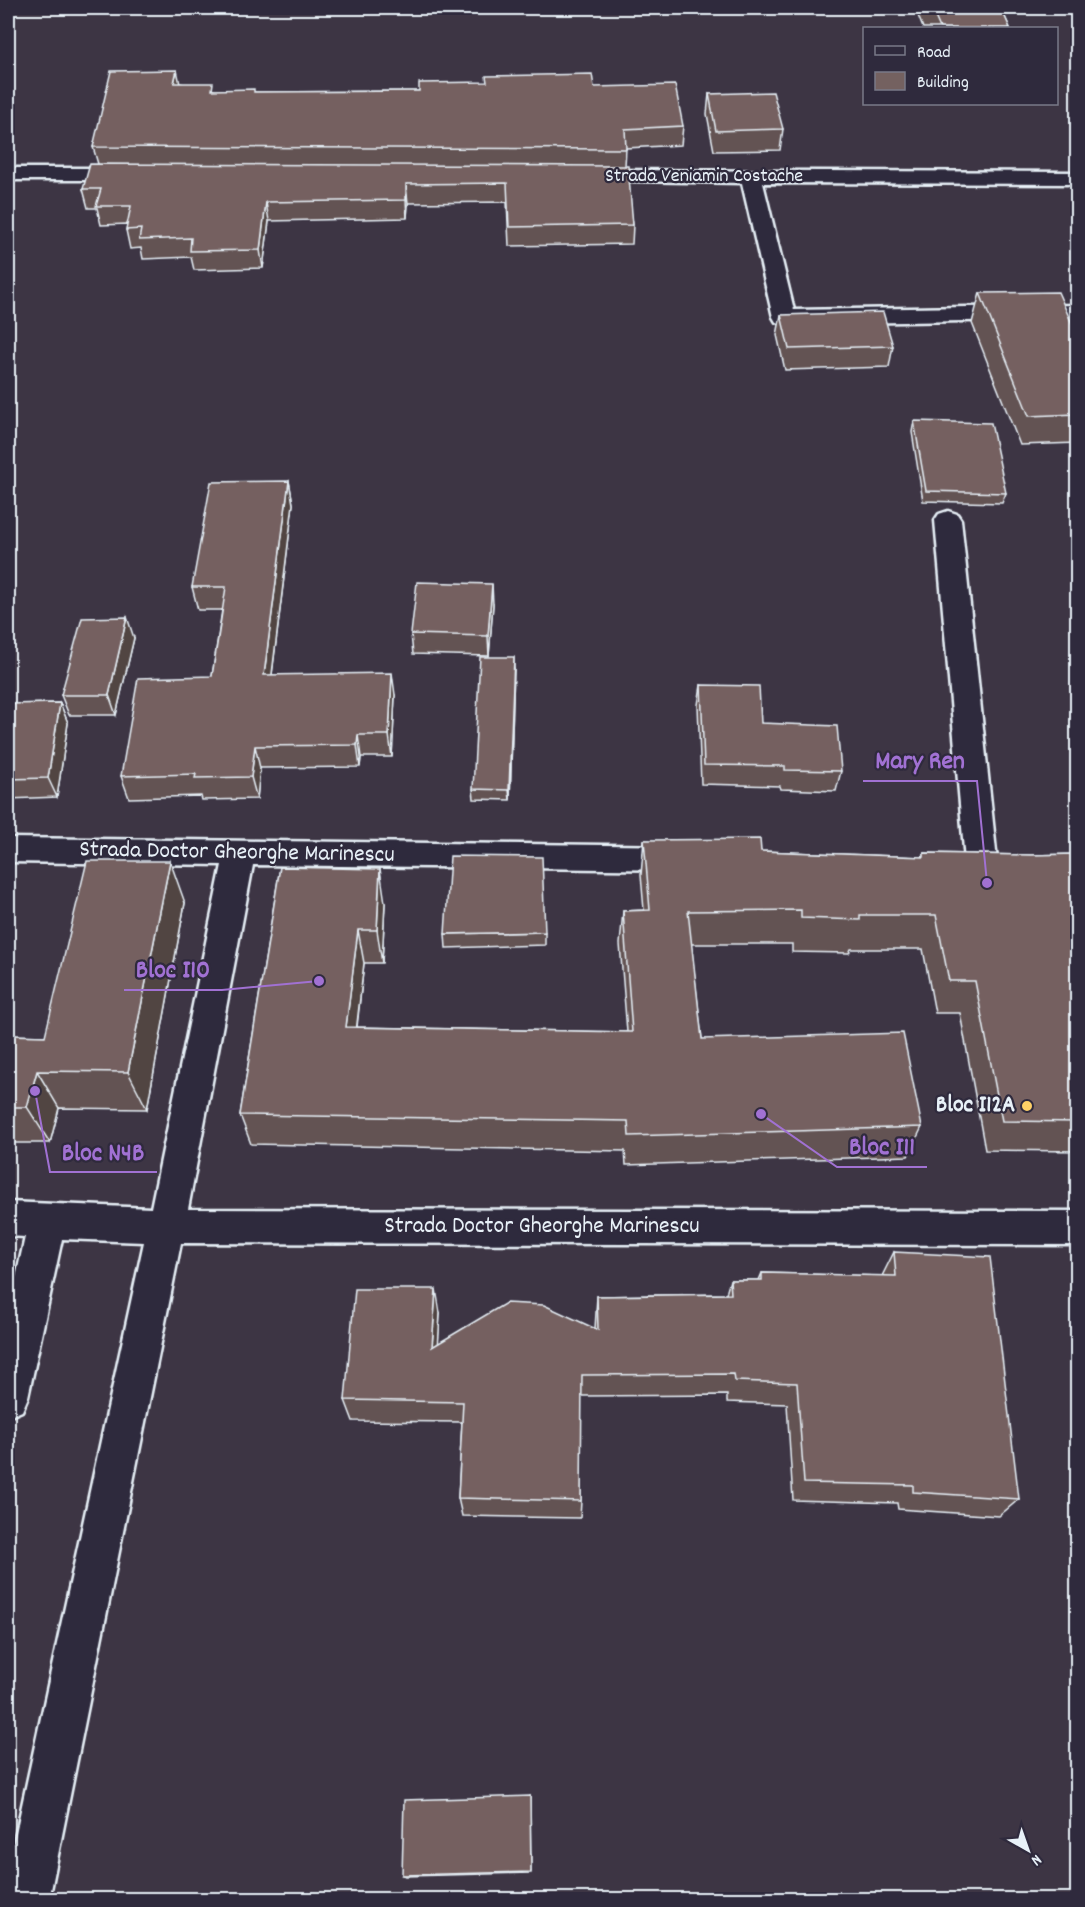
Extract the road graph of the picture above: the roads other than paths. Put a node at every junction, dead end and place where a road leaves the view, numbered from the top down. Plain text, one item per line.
1 (8, 174) edge
2 (151, 174) edge
3 (559, 176) edge
4 (751, 177) junction
5 (1077, 178) edge
6 (1077, 312) edge
7 (948, 520) dead end
8 (8, 850) edge
9 (240, 853) junction
10 (718, 858) edge
11 (1013, 861) edge
12 (8, 1219) edge
13 (48, 1220) junction
14 (166, 1226) junction
15 (1077, 1228) edge
16 (8, 1397) edge
17 (25, 1899) edge

1 - 2 street
3 - 4 street, Strada Veniamin Costache
4 - 5 street, Strada Veniamin Costache
4 - 6 street
7 - 11 street
8 - 9 street, Strada Doctor Gheorghe Marinescu
9 - 10 street, Strada Doctor Gheorghe Marinescu
9 - 14 street
12 - 13 street, Strada Doctor Gheorghe Marinescu
13 - 14 street, Strada Doctor Gheorghe Marinescu
13 - 16 street
14 - 15 street, Strada Doctor Gheorghe Marinescu
14 - 17 street

